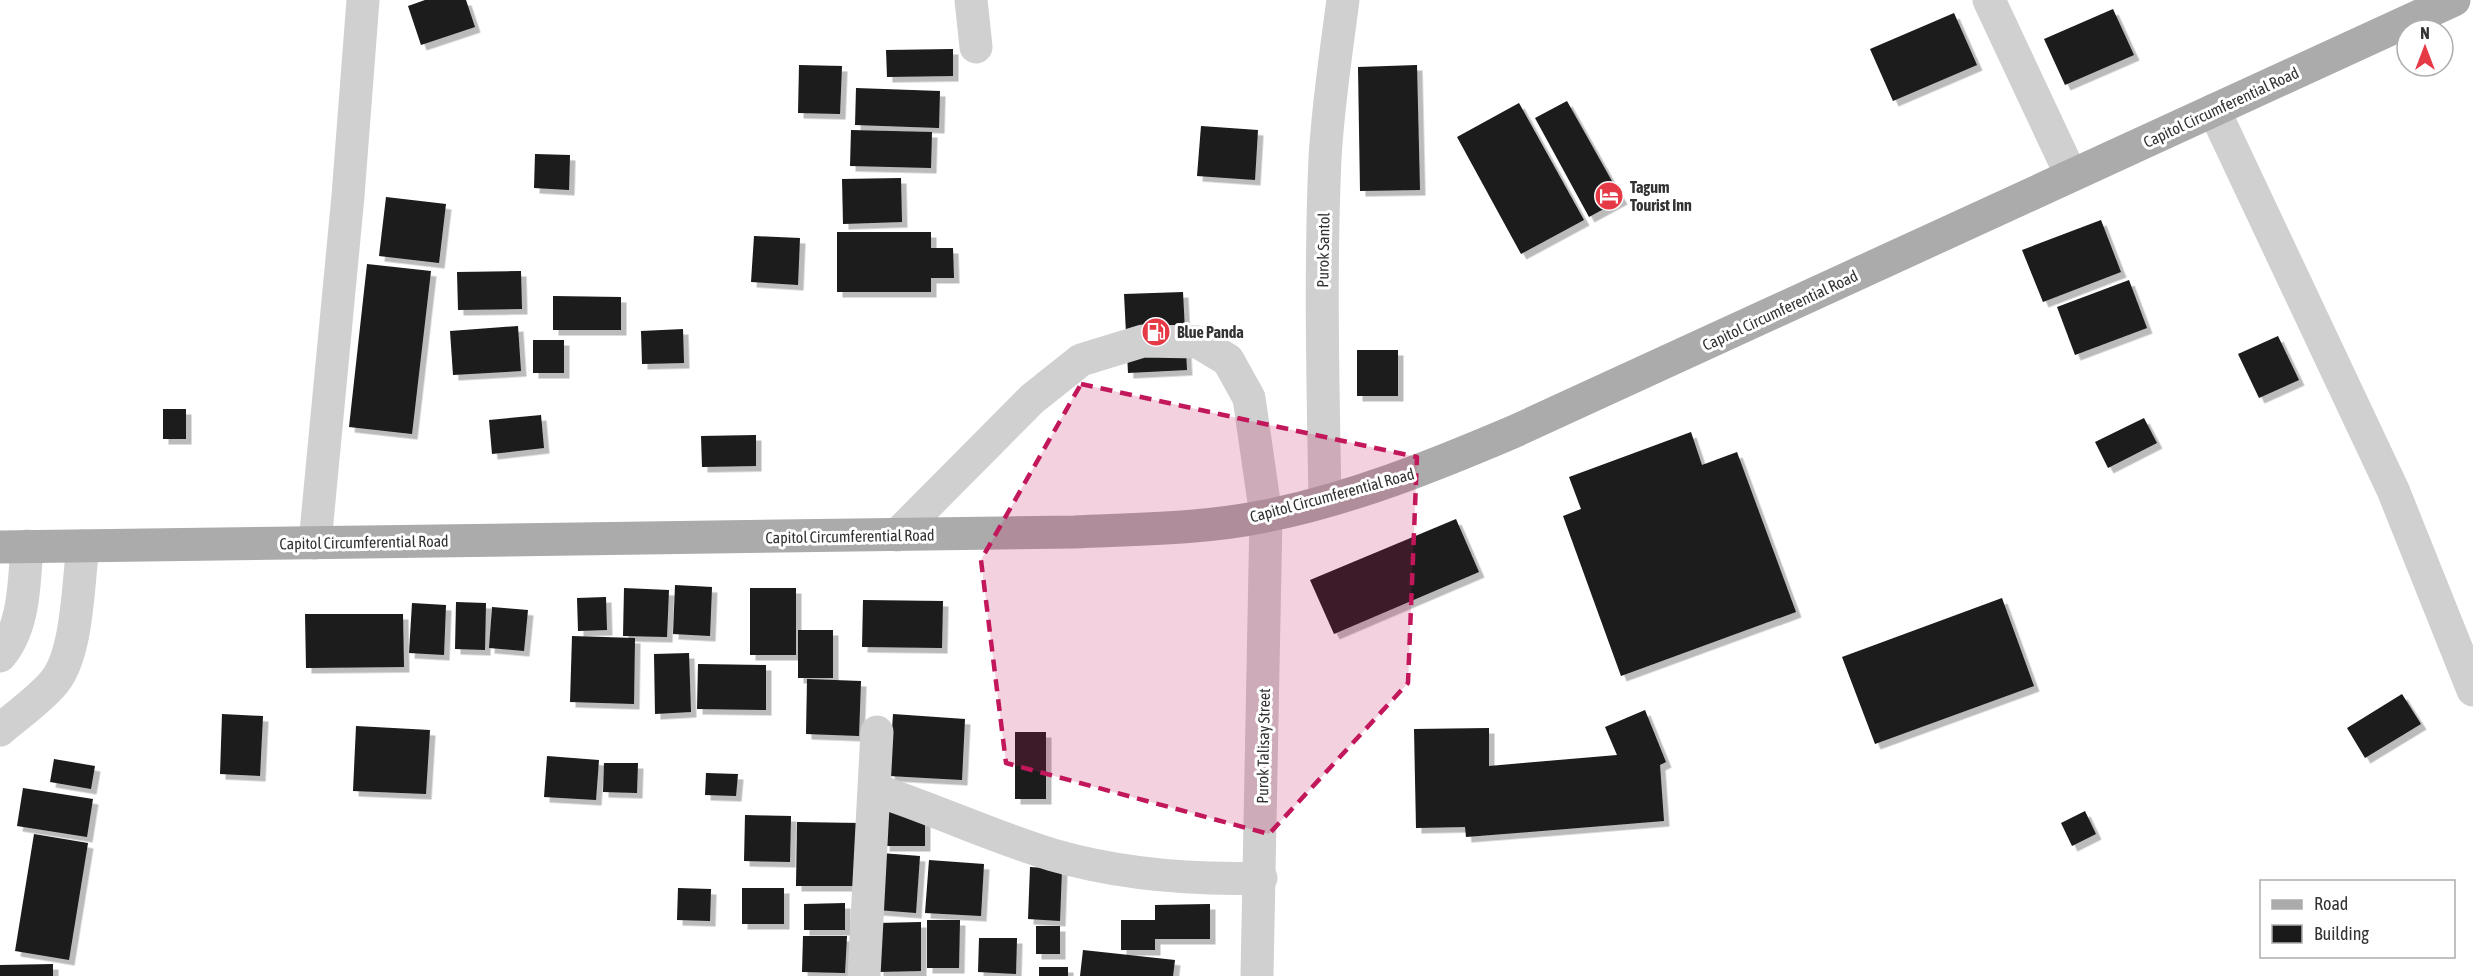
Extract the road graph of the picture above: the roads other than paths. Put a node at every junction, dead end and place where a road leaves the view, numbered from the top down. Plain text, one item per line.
1 (363, 0) edge
2 (971, 0) edge
3 (1343, 0) edge
4 (1989, 0) edge
5 (2445, 2) edge
6 (976, 47) dead end
7 (2214, 110) junction
8 (2072, 175) junction
9 (1325, 500) junction
10 (1266, 516) junction
11 (897, 535) junction
12 (315, 543) junction
13 (82, 546) junction
14 (14, 547) edge
15 (0, 656) edge
16 (2473, 690) edge
17 (0, 730) edge
18 (878, 732) dead end
19 (874, 788) junction
20 (1261, 878) junction
21 (864, 976) edge
22 (1257, 976) edge

1 - 12 street
2 - 6 street
3 - 9 street, Purok Santol
4 - 8 street
5 - 7 main road, Capitol Circumferential Road
7 - 8 main road, Capitol Circumferential Road
7 - 16 street
8 - 9 main road, Capitol Circumferential Road
9 - 10 main road, Capitol Circumferential Road
10 - 11 main road, Capitol Circumferential Road
10 - 11 street, Purok Talisay Street
10 - 20 street, Purok Talisay Street
11 - 12 main road, Capitol Circumferential Road
12 - 13 main road, Capitol Circumferential Road
13 - 14 main road, Capitol Circumferential Road
13 - 17 street
14 - 15 street
18 - 19 street
19 - 20 street
19 - 21 street
20 - 22 street, Purok Talisay Street

